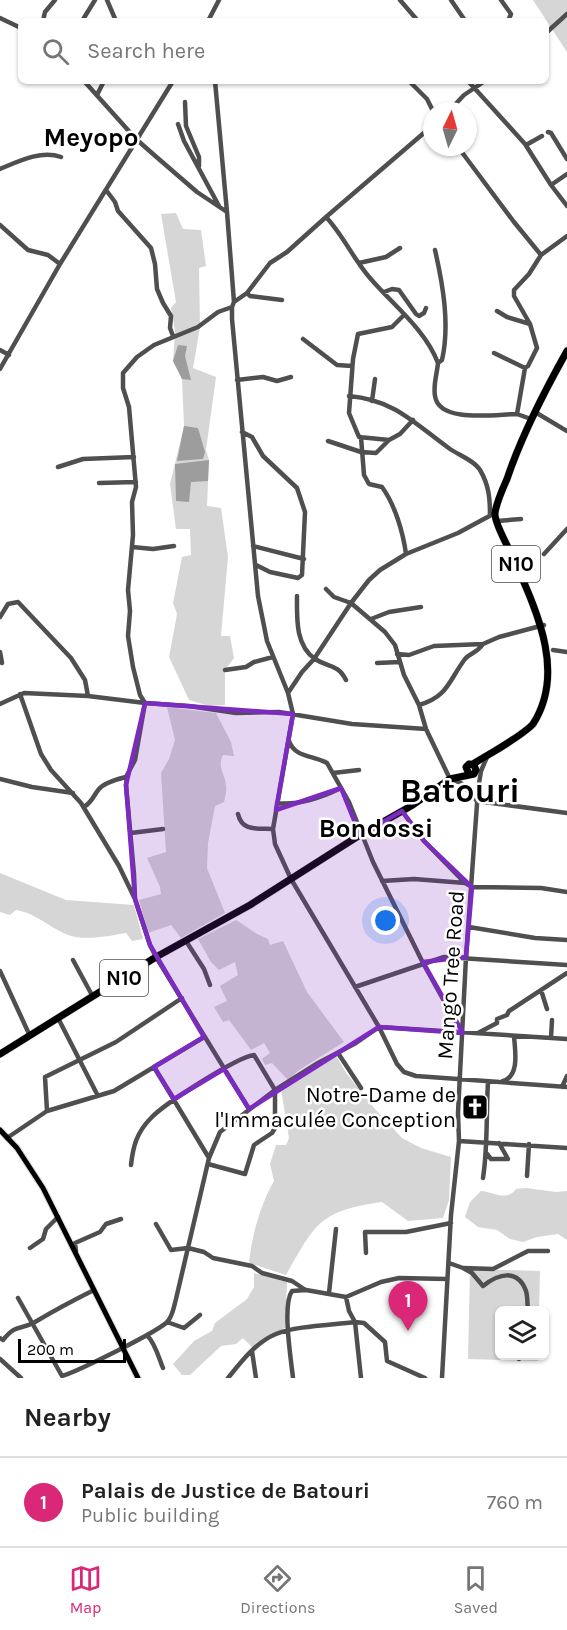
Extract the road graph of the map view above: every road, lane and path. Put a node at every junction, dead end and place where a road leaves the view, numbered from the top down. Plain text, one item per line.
1 (55, 0) edge
2 (95, 0) edge
3 (106, 0) edge
4 (219, 0) edge
5 (400, 0) edge
6 (451, 0) edge
7 (501, 0) edge
8 (567, 14) edge
9 (0, 18) edge
10 (44, 18) edge
11 (84, 18) edge
12 (115, 18) edge
13 (210, 18) edge
14 (415, 18) edge
15 (463, 18) edge
16 (509, 18) edge
17 (18, 27) edge
18 (549, 30) edge
19 (87, 84) edge
20 (102, 84) edge
21 (170, 84) edge
22 (215, 84) edge
23 (412, 84) edge
24 (471, 84) edge
25 (480, 84) edge
26 (474, 88) junction
27 (97, 94) junction
28 (185, 102) dead end
29 (428, 102) edge
30 (459, 102) edge
31 (178, 124) dead end
32 (548, 132) dead end
33 (423, 134) edge
34 (542, 136) dead end
35 (136, 139) junction
36 (526, 145) junction
37 (465, 156) edge
38 (61, 157) dead end
39 (567, 159) edge
40 (198, 168) junction
41 (0, 169) edge
42 (567, 174) edge
43 (551, 185) junction
44 (106, 190) junction
45 (567, 205) edge
46 (221, 208) junction
47 (227, 212) junction
48 (326, 217) junction
49 (0, 225) edge
50 (567, 236) edge
51 (400, 248) dead end
52 (435, 250) dead end
53 (542, 255) junction
54 (359, 263) junction
55 (60, 264) junction
56 (247, 292) junction
57 (384, 292) junction
58 (282, 300) dead end
59 (232, 304) junction
60 (426, 308) dead end
61 (497, 311) dead end
62 (404, 315) junction
63 (530, 324) junction
64 (173, 336) junction
65 (303, 339) dead end
66 (0, 350) edge
67 (567, 351) edge
68 (494, 353) dead end
69 (9, 355) junction
70 (438, 363) junction
71 (352, 366) junction
72 (525, 368) junction
73 (0, 369) edge
74 (291, 377) dead end
75 (375, 379) dead end
76 (237, 380) junction
77 (349, 396) junction
78 (372, 400) junction
79 (517, 414) junction
80 (533, 416) junction
81 (413, 420) junction
82 (567, 431) edge
83 (242, 432) junction
84 (361, 437) junction
85 (389, 440) junction
86 (328, 441) dead end
87 (361, 452) junction
88 (134, 457) junction
89 (58, 467) dead end
90 (136, 482) junction
91 (99, 483) dead end
92 (492, 514) junction
93 (521, 519) dead end
94 (497, 521) junction
95 (567, 529) edge
96 (174, 546) dead end
97 (254, 546) junction
98 (132, 547) junction
99 (406, 554) junction
100 (544, 554) dead end
101 (304, 559) junction
102 (256, 565) junction
103 (326, 589) dead end
104 (297, 596) dead end
105 (351, 603) junction
106 (421, 607) dead end
107 (0, 616) edge
108 (371, 619) junction
109 (544, 625) junction
110 (483, 644) junction
111 (553, 650) junction
112 (0, 652) edge
113 (567, 652) edge
114 (397, 654) junction
115 (273, 657) junction
116 (315, 658) junction
117 (400, 662) junction
118 (2, 663) dead end
119 (377, 663) dead end
120 (225, 670) dead end
121 (346, 680) dead end
122 (288, 693) junction
123 (20, 694) junction
124 (88, 696) junction
125 (145, 703) junction
126 (0, 704) edge
127 (419, 705) junction
128 (293, 714) junction
129 (426, 729) junction
130 (288, 738) junction
131 (294, 750) junction
132 (286, 753) junction
133 (486, 757) junction
134 (359, 770) dead end
135 (333, 773) junction
136 (126, 777) junction
137 (453, 778) junction
138 (0, 779) edge
139 (341, 788) junction
140 (73, 793) junction
141 (477, 801) junction
142 (277, 803) junction
143 (84, 807) junction
144 (402, 811) junction
145 (567, 813) edge
146 (238, 814) dead end
147 (163, 829) dead end
148 (273, 829) junction
149 (131, 833) junction
150 (360, 835) junction
151 (291, 879) junction
152 (382, 881) junction
153 (465, 883) junction
154 (472, 887) junction
155 (567, 892) edge
156 (135, 899) junction
157 (469, 927) junction
158 (186, 940) junction
159 (567, 940) edge
160 (156, 957) junction
161 (465, 957) junction
162 (73, 960) dead end
163 (423, 963) junction
164 (567, 964) edge
165 (0, 970) edge
166 (567, 973) edge
167 (210, 985) dead end
168 (355, 987) junction
169 (541, 990) junction
170 (93, 997) junction
171 (182, 998) junction
172 (547, 1009) dead end
173 (58, 1018) junction
174 (552, 1020) dead end
175 (379, 1027) junction
176 (462, 1030) junction
177 (478, 1033) junction
178 (30, 1036) junction
179 (514, 1036) junction
180 (204, 1037) junction
181 (550, 1038) junction
182 (567, 1040) edge
183 (338, 1053) junction
184 (0, 1054) edge
185 (81, 1061) junction
186 (154, 1067) junction
187 (224, 1069) junction
188 (567, 1076) edge
189 (460, 1078) junction
190 (488, 1082) junction
191 (499, 1082) junction
192 (565, 1087) edge
193 (361, 1088) dead end
194 (275, 1090) junction
195 (98, 1096) junction
196 (174, 1099) junction
197 (249, 1109) junction
198 (47, 1111) junction
199 (0, 1130) edge
200 (7, 1138) junction
201 (459, 1141) junction
202 (488, 1141) junction
203 (499, 1143) junction
204 (529, 1144) junction
205 (567, 1148) edge
206 (487, 1153) junction
207 (208, 1161) junction
208 (130, 1164) dead end
209 (527, 1176) dead end
210 (483, 1178) dead end
211 (58, 1217) junction
212 (121, 1220) dead end
213 (451, 1223) junction
214 (156, 1224) dead end
215 (336, 1229) dead end
216 (30, 1248) dead end
217 (188, 1248) junction
218 (548, 1251) dead end
219 (366, 1253) dead end
220 (76, 1254) junction
221 (449, 1263) junction
222 (463, 1268) junction
223 (447, 1279) junction
224 (94, 1290) junction
225 (306, 1290) junction
226 (329, 1293) junction
227 (346, 1297) junction
228 (18, 1298) dead end
229 (527, 1306) edge
230 (200, 1315) dead end
231 (167, 1322) junction
232 (355, 1322) junction
233 (32, 1323) junction
234 (288, 1330) junction
235 (147, 1335) junction
236 (0, 1338) edge
237 (121, 1347) junction
238 (252, 1351) junction
239 (0, 1359) edge
240 (163, 1368) dead end
241 (21, 1378) edge
242 (138, 1378) edge
243 (228, 1378) edge
244 (256, 1378) edge
245 (293, 1378) edge
246 (361, 1378) edge
247 (425, 1378) edge
248 (442, 1378) edge

1 - 10 street
2 - 11 street
3 - 12 street
4 - 13 street
5 - 14 street
6 - 15 street
7 - 16 street
8 - 18 street
9 - 17 street
19 - 27 street
20 - 27 street
21 - 35 street
22 - 47 street
23 - 29 street
24 - 26 street
25 - 26 street
26 - 30 street
26 - 36 street
27 - 35 street
28 - 40 street
31 - 40 street
32 - 39 street
33 - 48 street
34 - 36 street
35 - 44 street
35 - 46 street
36 - 43 street
37 - 53 street
38 - 41 street
40 - 46 street
42 - 43 street
43 - 45 street
44 - 55 street
44 - 64 street
46 - 47 street
47 - 59 street
48 - 54 street
48 - 56 street
49 - 55 street
50 - 53 street
51 - 54 street
52 - 70 street
53 - 63 street
54 - 57 street
55 - 69 street
56 - 58 street
56 - 59 street
57 - 60 street
57 - 62 street
59 - 64 street
59 - 76 street
61 - 63 street
62 - 70 street
62 - 71 street
63 - 72 street
64 - 88 street
65 - 71 street
66 - 69 street
67 - 80 highway, N10
68 - 72 street
69 - 73 street
70 - 79 street
71 - 77 street
72 - 79 street
74 - 76 street
75 - 78 street
76 - 83 street
77 - 78 street
77 - 84 street
78 - 81 street
79 - 80 street
80 - 82 street
80 - 92 highway, N10
81 - 85 street
81 - 92 street
83 - 97 street
83 - 101 street
84 - 85 street
84 - 87 street
85 - 87 street
86 - 87 street
87 - 99 street
88 - 89 street
88 - 90 street
90 - 91 street
90 - 98 street
92 - 94 highway, N10
92 - 99 street
93 - 94 street
94 - 109 highway, N10
95 - 100 street
96 - 98 street
97 - 101 street
97 - 102 street
98 - 125 street
99 - 105 street
101 - 102 street
102 - 115 street
103 - 105 street
104 - 116 street
105 - 108 street
105 - 116 street
106 - 108 street
107 - 124 street
108 - 114 street
109 - 110 street
109 - 111 highway, N10
110 - 114 street
110 - 127 street
111 - 113 street
111 - 133 highway, N10
112 - 118 street
114 - 117 street
115 - 120 street
115 - 122 street
116 - 121 street
116 - 122 street
117 - 119 street
117 - 127 street
122 - 128 street
123 - 124 street
123 - 126 street
123 - 140 street
124 - 125 street
125 - 128 street
125 - 136 street
127 - 129 street
128 - 129 street
128 - 130 street
129 - 137 street
130 - 131 street
130 - 132 street
131 - 132 street
131 - 135 street
132 - 142 street
133 - 137 highway, N10
133 - 141 street, Mango Tree Road
134 - 135 street
135 - 139 street
136 - 143 street
136 - 149 street
137 - 141 street
137 - 144 highway, N10
138 - 140 street
139 - 142 street
139 - 150 street
140 - 143 street
141 - 145 street
141 - 154 street, Mango Tree Road
142 - 148 street
143 - 156 street
144 - 150 highway, N10
144 - 153 street
146 - 148 street
147 - 149 street
148 - 151 street
149 - 156 street
150 - 151 highway, N10
150 - 152 street
151 - 158 highway, N10
151 - 168 street
152 - 153 street
152 - 163 street
153 - 154 street
154 - 155 street
154 - 157 street, Mango Tree Road
156 - 160 street
157 - 159 street
157 - 161 street, Mango Tree Road
158 - 160 highway, N10
158 - 167 street
160 - 170 highway, N10
160 - 171 street
161 - 163 street
161 - 164 street
161 - 176 street, Mango Tree Road
162 - 170 street
163 - 168 street
163 - 176 street
165 - 178 street
166 - 169 street
168 - 175 street
169 - 172 street
169 - 177 street
170 - 173 highway, N10
171 - 180 street
171 - 185 street
173 - 178 highway, N10
173 - 185 street
174 - 181 street
175 - 176 street
175 - 183 street
175 - 189 street
176 - 177 street
176 - 189 street, Mango Tree Road
177 - 179 street
178 - 184 highway, N10
179 - 181 street
179 - 191 street
180 - 186 street
180 - 187 street
181 - 182 street
183 - 193 street
183 - 194 street
185 - 195 street
185 - 198 street
186 - 195 street
186 - 196 street
187 - 194 street
187 - 196 street
187 - 197 street
188 - 192 street
189 - 190 street
189 - 201 street, Mango Tree Road
190 - 191 street
190 - 202 street
191 - 192 street
194 - 197 street
194 - 207 street
195 - 198 street
196 - 207 street
196 - 208 street
197 - 207 street
198 - 200 street
199 - 200 main road
200 - 211 main road
201 - 202 street
201 - 213 street, Mango Tree Road
202 - 203 street
202 - 206 street
203 - 204 street
203 - 206 street
204 - 205 street
204 - 209 street
206 - 210 street
207 - 217 street
211 - 216 street
211 - 220 main road
212 - 220 street
213 - 219 street
213 - 221 street, Mango Tree Road
214 - 217 street
215 - 226 street
217 - 225 street
217 - 231 street
218 - 222 street
220 - 224 main road
221 - 222 street
221 - 223 street, Mango Tree Road
222 - 229 street
223 - 227 street
223 - 248 street, Mango Tree Road
224 - 233 street
224 - 237 main road
225 - 226 street
225 - 234 street
226 - 227 street
227 - 232 street
228 - 233 street
230 - 231 street
231 - 235 street
232 - 234 street
232 - 246 street
232 - 247 street
233 - 236 street
233 - 237 street
234 - 238 street
234 - 245 street
235 - 237 street
235 - 240 street
237 - 242 main road
238 - 243 street
238 - 244 street
239 - 241 street

